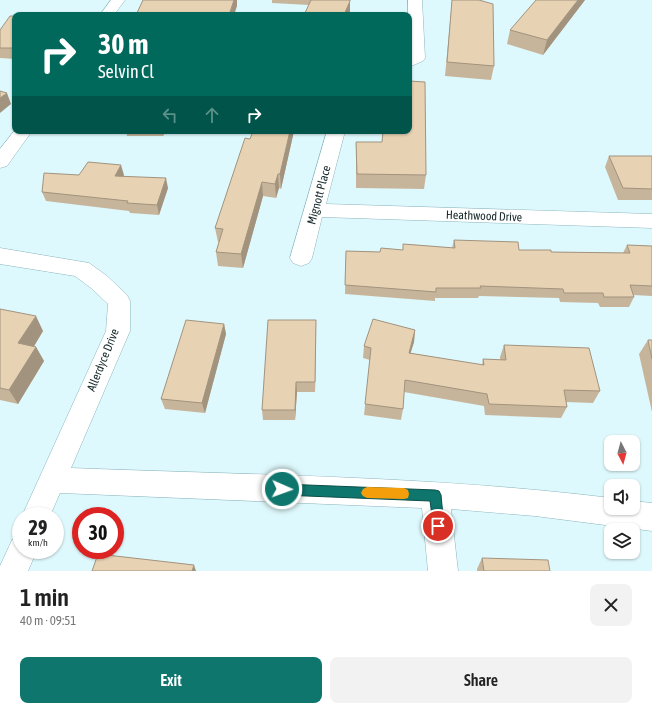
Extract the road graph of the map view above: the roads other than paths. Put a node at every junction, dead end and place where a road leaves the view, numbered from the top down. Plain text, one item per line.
1 (118, 0) edge
2 (415, 0) edge
3 (109, 12) edge
4 (412, 60) edge
5 (21, 134) edge
6 (335, 134) edge
7 (0, 162) edge
8 (315, 210) junction
9 (652, 221) edge
10 (0, 256) edge
11 (301, 258) dead end
12 (52, 480) junction
13 (435, 495) junction
14 (40, 507) edge
15 (652, 517) edge
16 (18, 559) edge
17 (12, 571) edge
18 (443, 571) edge

1 - 3 street
2 - 4 street
5 - 7 street
6 - 8 street, Mignott Place
8 - 9 street, Heathwood Drive
8 - 11 street, Mignott Place
10 - 12 street, Allerdyce Drive
12 - 13 street
12 - 14 street, Allerdyce Drive
13 - 15 street
13 - 18 street
16 - 17 street

